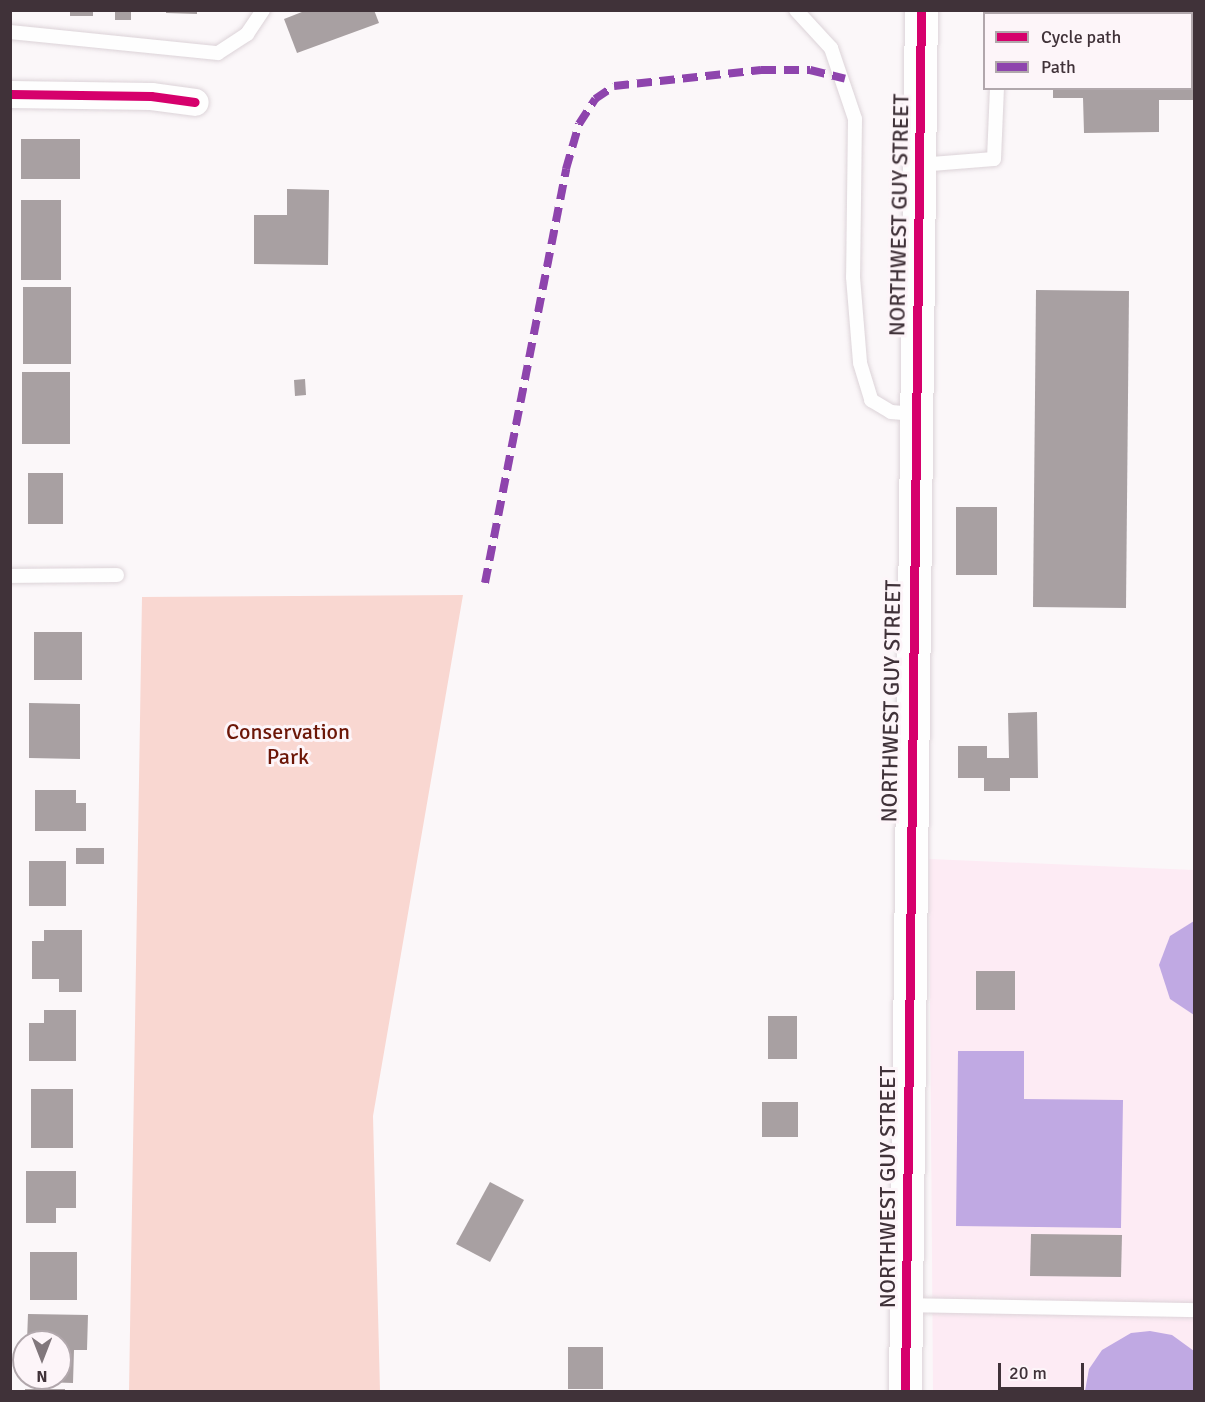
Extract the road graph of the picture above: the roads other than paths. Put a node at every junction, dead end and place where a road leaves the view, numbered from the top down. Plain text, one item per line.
1 (263, 10) edge
2 (796, 10) edge
3 (921, 10) edge
4 (10, 32) edge
5 (997, 90) edge
6 (10, 94) edge
7 (195, 102) dead end
8 (919, 165) junction
9 (915, 414) junction
10 (117, 575) dead end
11 (10, 576) edge
12 (907, 1305) junction
13 (1194, 1310) edge
14 (905, 1392) edge

1 - 4 lane
2 - 9 lane
3 - 8 street, NORTHWEST GUY STREET
5 - 8 lane
6 - 7 street
8 - 9 street, NORTHWEST GUY STREET
9 - 12 street, NORTHWEST GUY STREET
10 - 11 lane
12 - 13 lane
12 - 14 street, NORTHWEST GUY STREET

